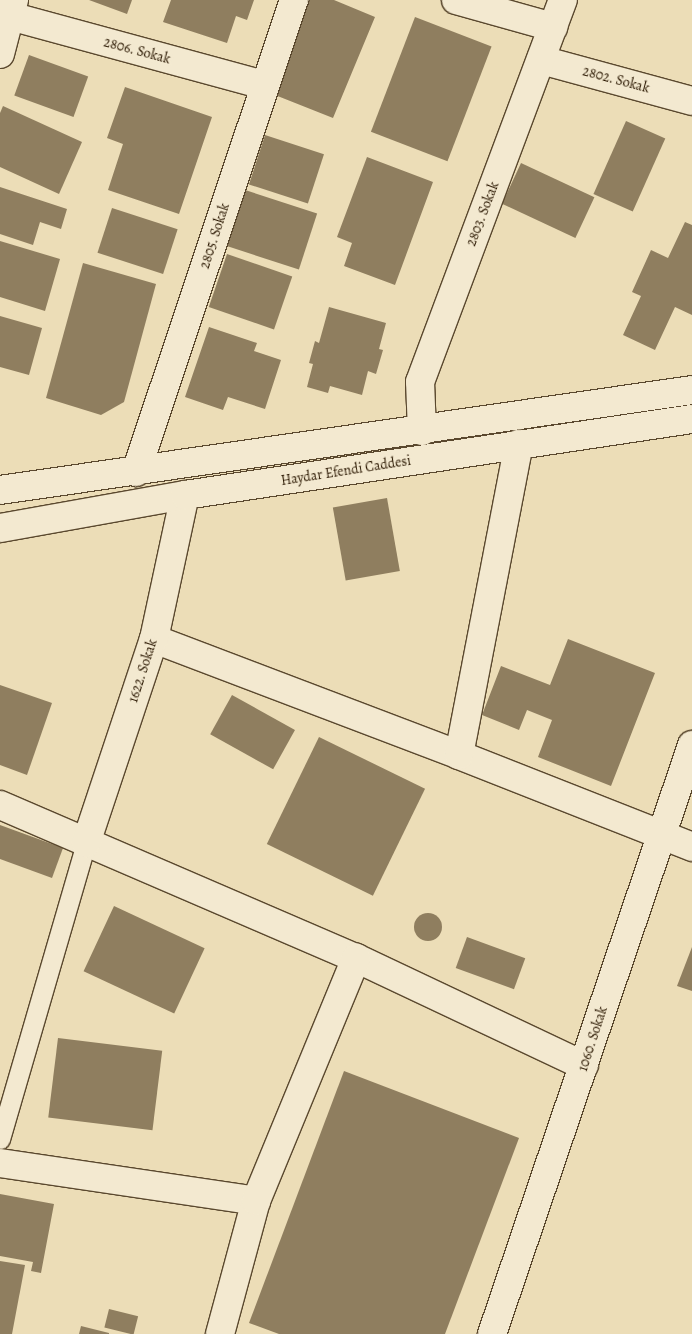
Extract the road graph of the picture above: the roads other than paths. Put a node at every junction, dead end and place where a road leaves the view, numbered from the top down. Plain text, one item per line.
1 (294, 0) edge
2 (456, 0) edge
3 (563, 0) edge
4 (12, 8) edge
5 (553, 27) junction
6 (0, 54) edge
7 (541, 60) junction
8 (264, 85) junction
9 (692, 101) edge
10 (692, 390) edge
11 (692, 419) edge
12 (422, 431) junction
13 (519, 444) junction
14 (136, 472) junction
15 (0, 490) edge
16 (185, 495) junction
17 (0, 528) edge
18 (154, 639) junction
19 (692, 745) edge
20 (459, 755) junction
21 (0, 804) edge
22 (660, 835) junction
23 (86, 843) junction
24 (692, 847) edge
25 (356, 958) junction
26 (584, 1066) junction
27 (0, 1139) edge
28 (0, 1164) edge
29 (256, 1201) junction
30 (220, 1334) edge
31 (492, 1334) edge

1 - 8 street, 2805. Sokak
2 - 5 street
3 - 5 street, 2803. Sokak
4 - 6 street
4 - 8 street, 2806. Sokak
5 - 7 street, 2803. Sokak
7 - 9 street, 2802. Sokak
7 - 12 street, 2803. Sokak
8 - 14 street, 2805. Sokak
10 - 12 street, Haydar Efendi Caddesi
11 - 13 street, Haydar Efendi Caddesi
12 - 14 street, Haydar Efendi Caddesi
13 - 16 street, Haydar Efendi Caddesi
13 - 20 street
14 - 15 street, Haydar Efendi Caddesi
16 - 17 street, Haydar Efendi Caddesi
16 - 18 street, 1622. Sokak
18 - 20 street
18 - 23 street, 1622. Sokak
19 - 22 street, 1060. Sokak
20 - 22 street
21 - 23 street
22 - 24 street
22 - 26 street, 1060. Sokak
23 - 25 street
23 - 27 lane
25 - 26 street
25 - 29 street
26 - 31 street, 1060. Sokak
28 - 29 street
29 - 30 street

